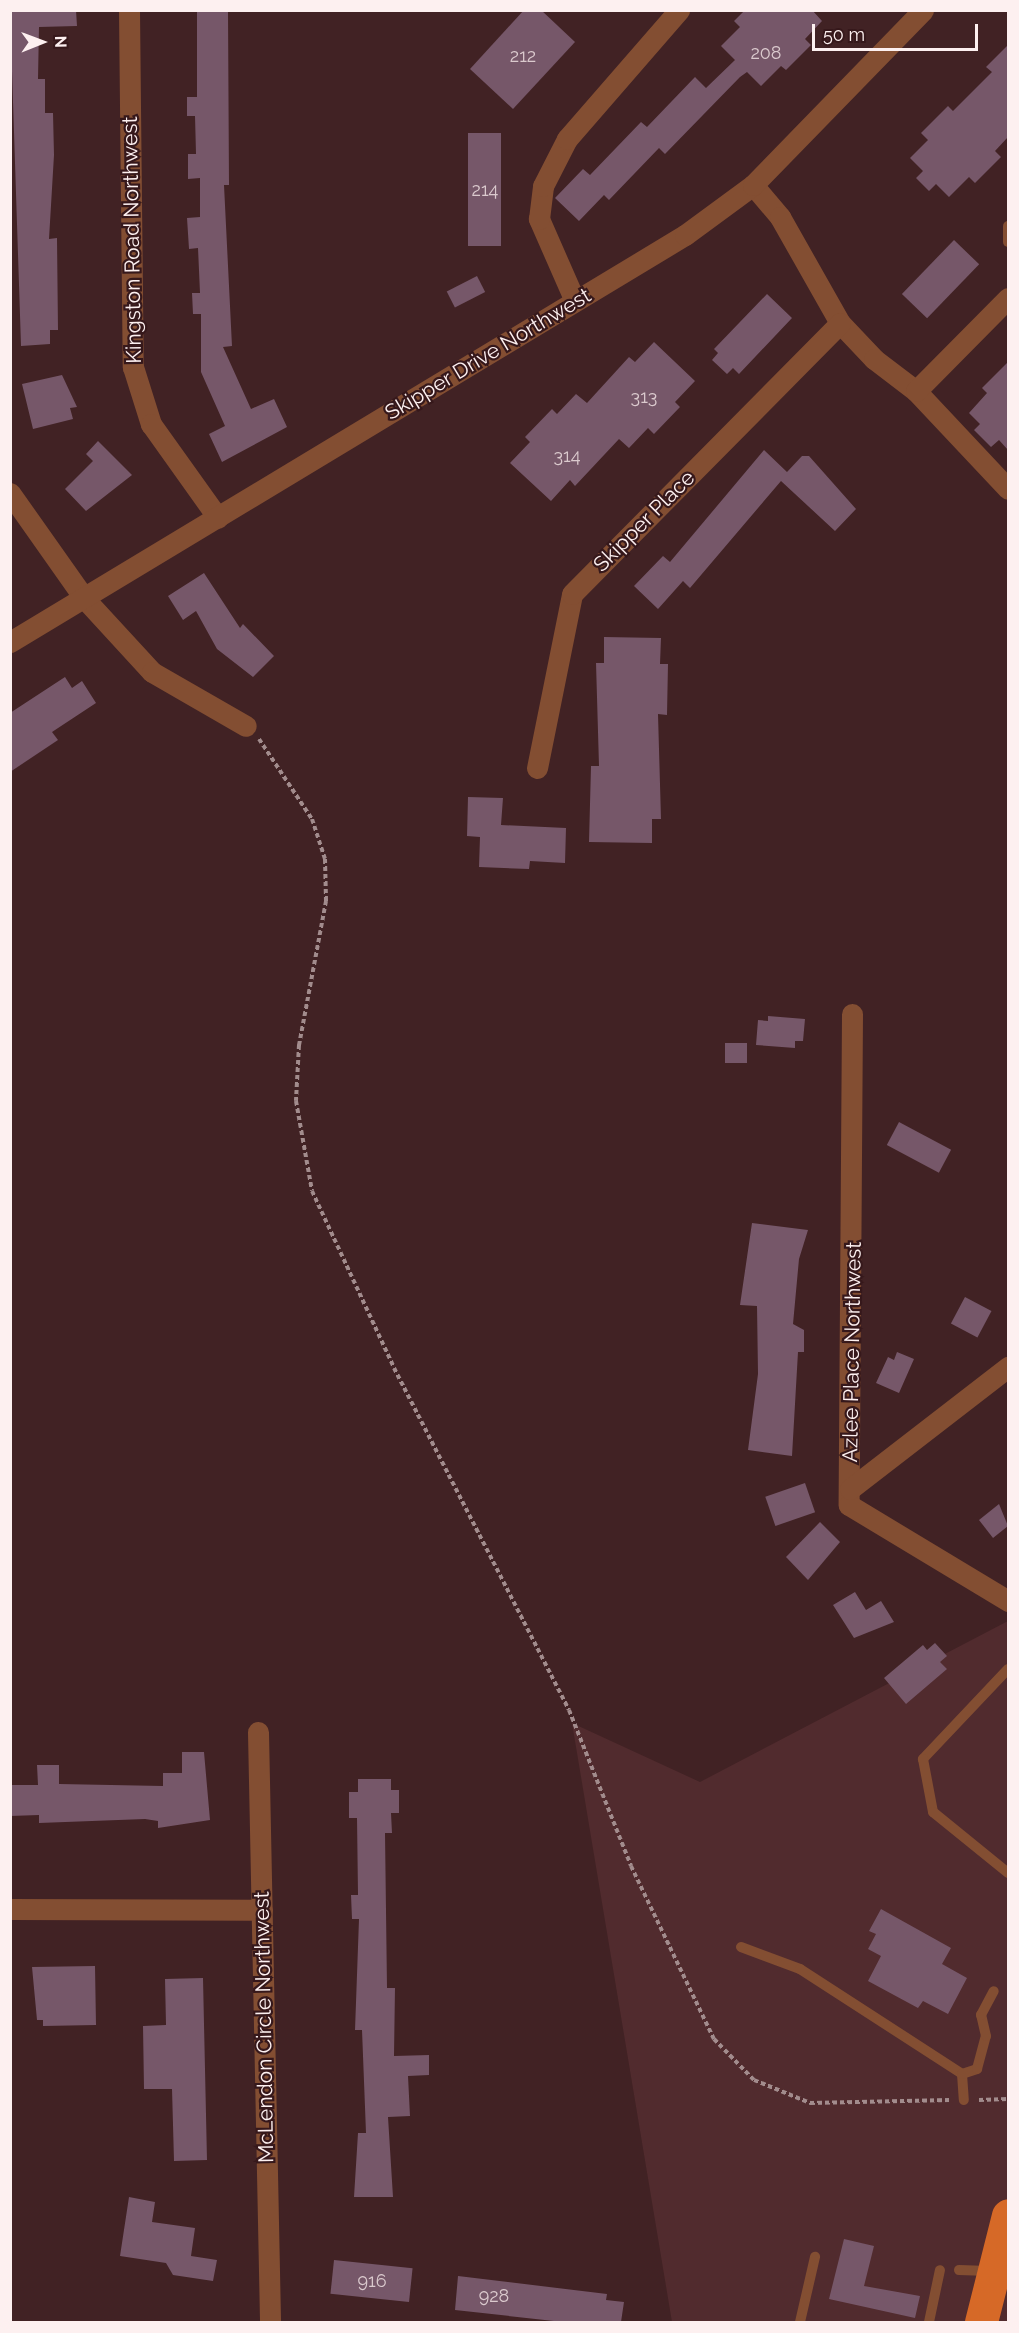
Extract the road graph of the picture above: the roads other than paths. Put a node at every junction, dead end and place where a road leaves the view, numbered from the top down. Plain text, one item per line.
1 (129, 10) edge
2 (679, 10) edge
3 (923, 10) edge
4 (753, 184) junction
5 (1008, 226) edge
6 (1008, 242) edge
7 (1008, 298) edge
8 (575, 301) junction
9 (840, 323) junction
10 (916, 391) junction
11 (1008, 489) edge
12 (10, 493) edge
13 (218, 518) junction
14 (84, 598) junction
15 (10, 642) edge
16 (246, 726) road end
17 (537, 768) dead end
18 (852, 1014) dead end
19 (1008, 1367) edge
20 (850, 1490) junction
21 (1008, 1601) edge
22 (1008, 1669) edge
23 (258, 1732) dead end
24 (1008, 1873) edge
25 (10, 1909) edge
26 (262, 1910) junction
27 (741, 1947) dead end
28 (994, 1991) dead end
29 (962, 2074) junction
30 (964, 2100) road end
31 (1008, 2215) edge
32 (815, 2256) dead end
33 (940, 2270) dead end
34 (959, 2270) dead end
35 (993, 2271) junction
36 (270, 2322) edge
37 (800, 2322) edge
38 (928, 2322) edge
39 (981, 2322) edge

1 - 13 street, Kingston Road Northwest
2 - 8 street
3 - 4 street, Skipper Drive Northwest
4 - 8 street, Skipper Drive Northwest
4 - 9 street
5 - 6 lane
7 - 10 street
8 - 13 street, Skipper Drive Northwest
9 - 10 street
9 - 17 street, Skipper Place
10 - 11 street
12 - 14 street
13 - 14 street, Skipper Drive Northwest
14 - 15 street, Skipper Drive Northwest
14 - 16 street
18 - 20 street, Azlee Place Northwest
19 - 20 street
20 - 21 street, Azlee Place Northwest
22 - 24 lane
23 - 26 street, McLendon Circle Northwest
25 - 26 street
26 - 36 street, McLendon Circle Northwest
27 - 29 lane
28 - 29 lane
29 - 30 lane
31 - 35 main road
32 - 37 lane
33 - 38 lane
34 - 35 lane
35 - 39 main road

